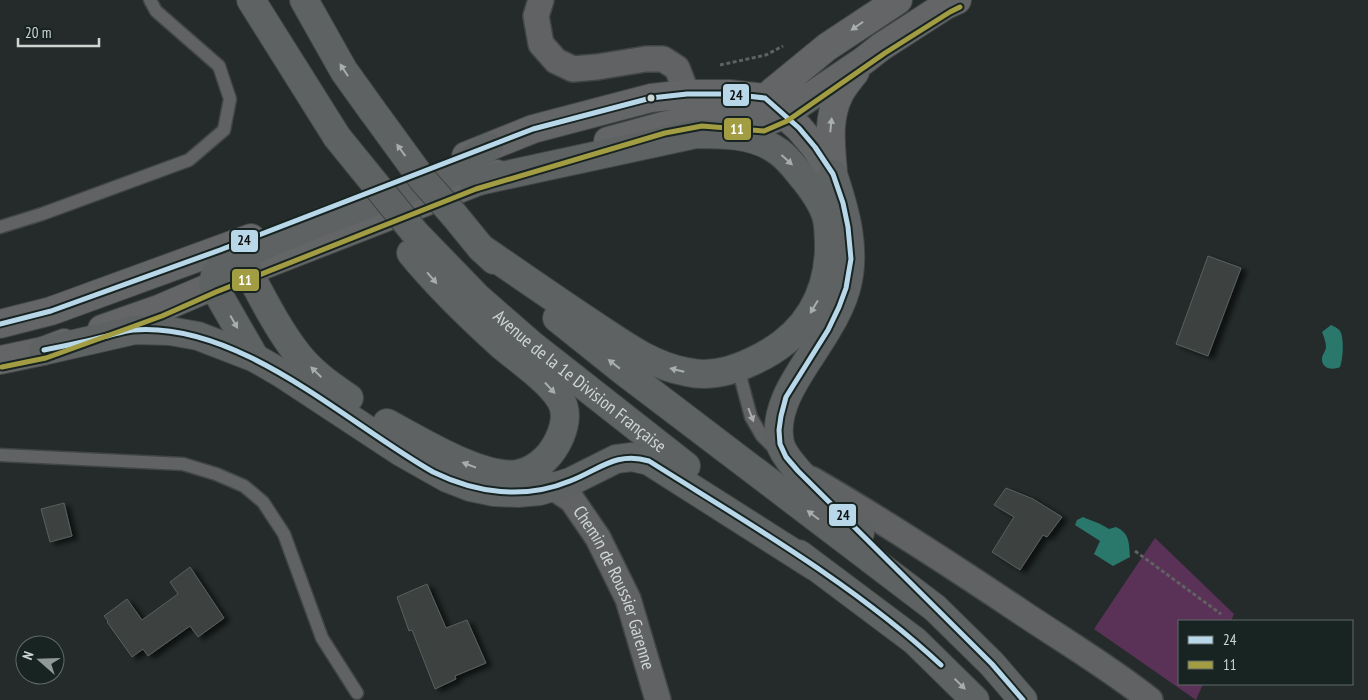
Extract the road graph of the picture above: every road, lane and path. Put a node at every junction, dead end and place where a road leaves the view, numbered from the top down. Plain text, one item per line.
1 (150, 0) edge
2 (304, 0) edge
3 (541, 0) edge
4 (898, 0) edge
5 (957, 0) edge
6 (252, 1) edge
7 (789, 42) dead end
8 (863, 61) junction
9 (683, 84) junction
10 (767, 120) junction
11 (488, 147) junction
12 (833, 174) junction
13 (474, 182) junction
14 (0, 227) edge
15 (408, 237) junction
16 (481, 248) junction
17 (228, 273) junction
18 (0, 324) edge
19 (0, 339) edge
20 (43, 351) junction
21 (255, 358) junction
22 (0, 360) edge
23 (738, 368) junction
24 (0, 455) edge
25 (526, 471) junction
26 (798, 472) junction
27 (554, 486) junction
28 (1135, 551) dead end
29 (814, 566) junction
30 (935, 608) junction
31 (1221, 614) dead end
32 (357, 693) dead end
33 (658, 700) edge
34 (976, 700) edge
35 (1023, 700) edge
36 (1150, 700) edge

1 - 14 lane
16 -> 2 highway, Avenue de la 1e Division Française, bridge
3 - 9 street
4 -> 10 main road
5 - 8 main road
6 - 15 highway, Avenue de la 1e Division Française, bridge
7 - 9 path
8 - 10 main road
12 -> 8 main road
9 - 10 main road
9 - 11 main road
10 - 12 main road
10 - 13 highway
10 - 13 main road
10 -> 23 highway
11 - 17 highway
11 - 18 main road
12 - 26 highway
13 - 17 main road
15 -> 25 highway
15 - 29 highway, Avenue de la 1e Division Française
23 -> 16 highway
30 -> 16 highway, Avenue de la 1e Division Française
17 - 19 main road
17 - 20 main road
17 -> 21 highway
25 -> 17 highway
20 - 21 highway
20 - 22 main road
21 - 27 highway
23 -> 26 lane
24 - 32 lane
25 - 27 street, Chemin de Roussier Garenne
26 - 30 highway
26 - 36 street
27 - 29 highway
27 - 33 street, Chemin de Roussier Garenne
28 - 31 path
29 -> 34 highway, Avenue de la 1e Division Française
30 - 35 highway, Avenue de la 1e Division Française

